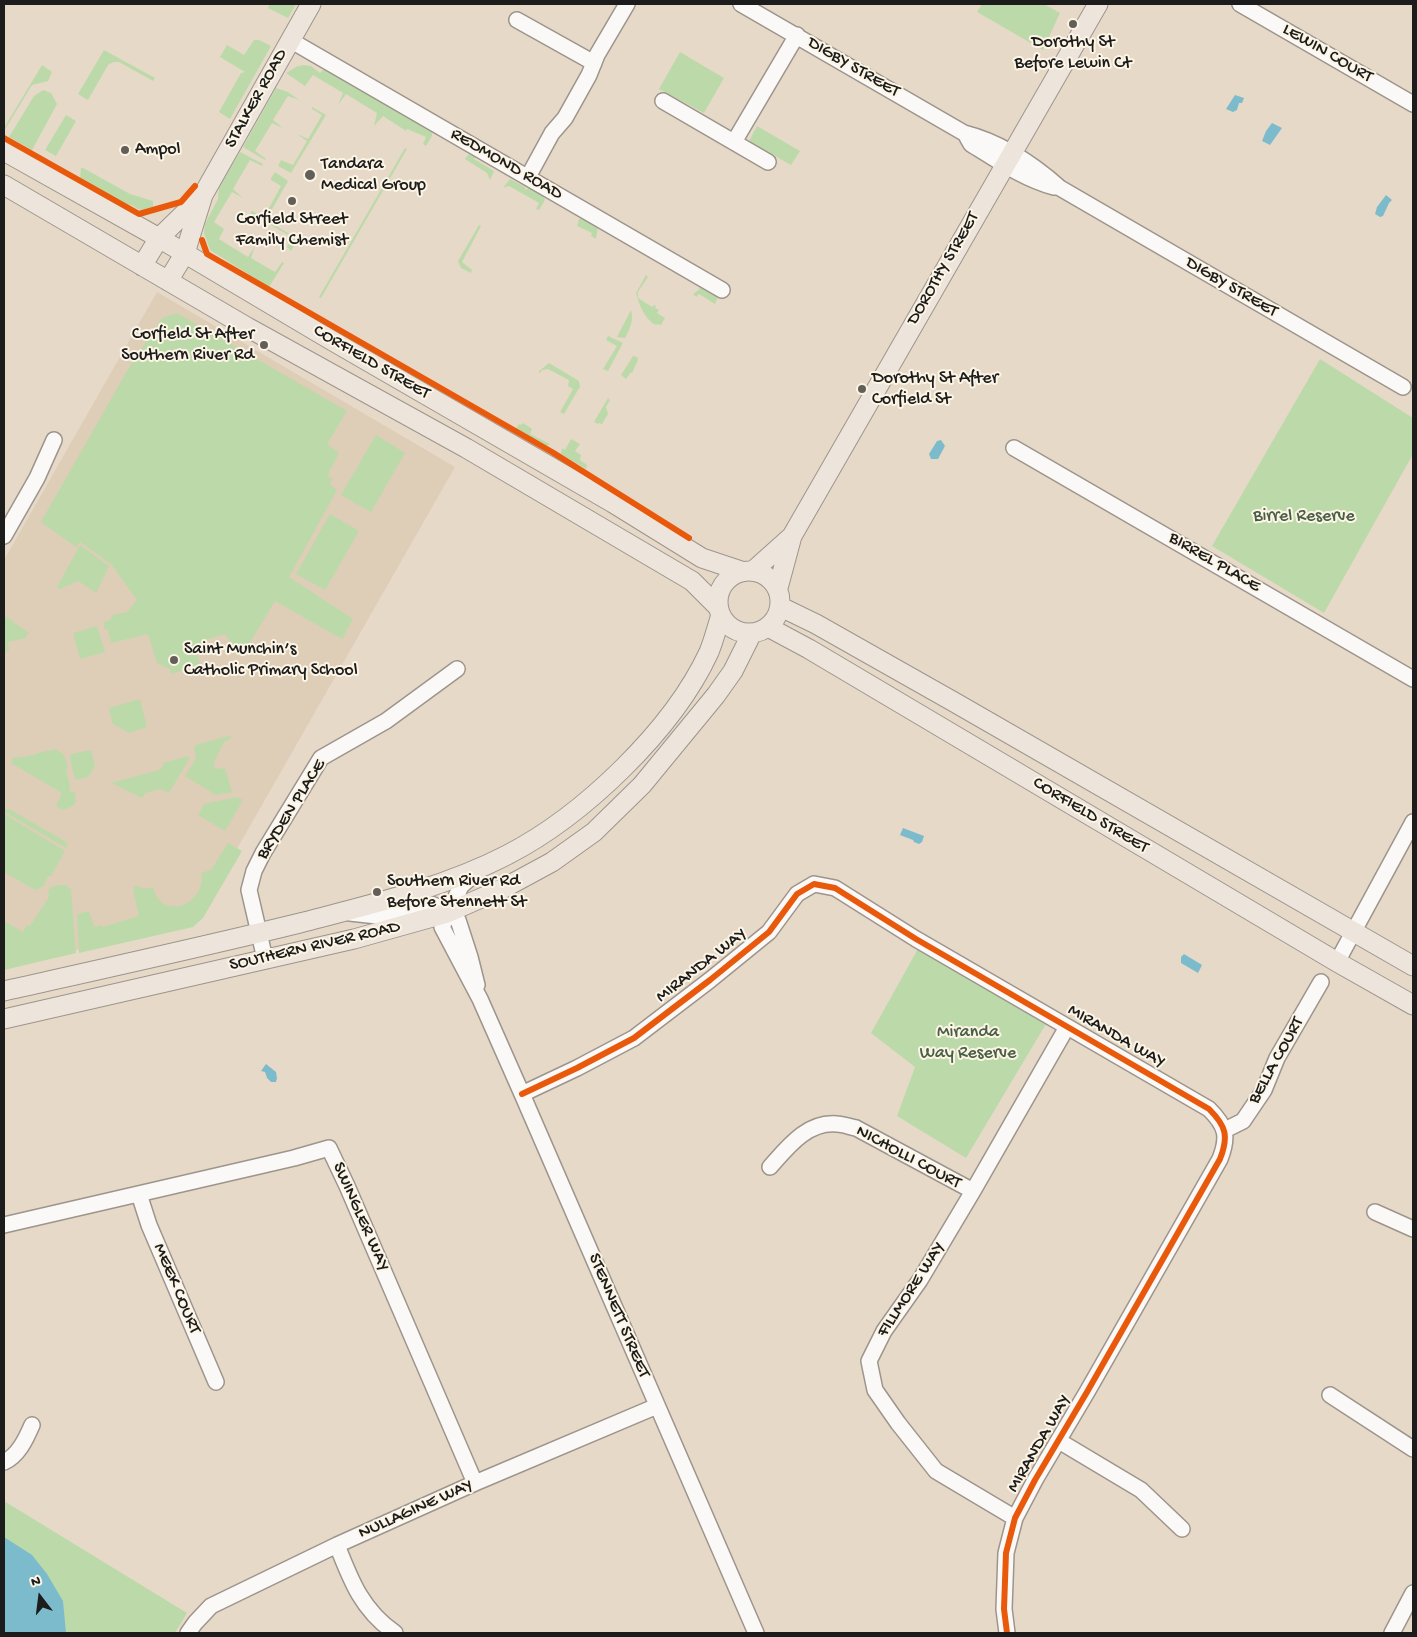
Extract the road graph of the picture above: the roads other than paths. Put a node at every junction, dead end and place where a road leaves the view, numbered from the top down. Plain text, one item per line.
1 (311, 4) edge
2 (627, 4) edge
3 (741, 4) edge
4 (1098, 4) edge
5 (1240, 4) edge
6 (517, 20) dead end
7 (797, 35) junction
8 (290, 40) junction
9 (594, 63) junction
10 (663, 101) dead end
11 (1413, 104) edge
12 (734, 142) junction
13 (4, 151) edge
14 (1008, 158) junction
15 (768, 162) dead end
16 (528, 177) junction
17 (4, 185) edge
18 (203, 195) junction
19 (159, 238) junction
20 (185, 253) junction
21 (142, 266) junction
22 (168, 281) junction
23 (722, 290) dead end
24 (1403, 387) dead end
25 (54, 440) dead end
26 (1014, 448) dead end
27 (4, 536) edge
28 (792, 536) junction
29 (747, 571) junction
30 (779, 598) junction
31 (720, 611) junction
32 (760, 630) junction
33 (457, 669) dead end
34 (1413, 679) edge
35 (1411, 830) edge
36 (485, 865) junction
37 (342, 912) junction
38 (447, 913) junction
39 (1353, 931) junction
40 (258, 933) junction
41 (265, 959) junction
42 (1337, 962) junction
43 (1413, 966) edge
44 (1321, 982) dead end
45 (4, 991) edge
46 (1413, 1005) edge
47 (4, 1019) edge
48 (1068, 1027) junction
49 (522, 1094) junction
50 (1225, 1130) junction
51 (770, 1167) dead end
52 (973, 1191) junction
53 (139, 1194) junction
54 (1375, 1212) dead end
55 (4, 1225) edge
56 (1413, 1229) edge
57 (216, 1382) dead end
58 (1330, 1395) dead end
59 (657, 1406) junction
60 (32, 1425) dead end
61 (1058, 1441) junction
62 (1413, 1449) edge
63 (4, 1462) edge
64 (475, 1483) junction
65 (1015, 1518) junction
66 (1182, 1529) dead end
67 (337, 1545) junction
68 (1413, 1593) edge
69 (188, 1633) edge
70 (394, 1633) edge
71 (756, 1633) edge
72 (1007, 1633) edge
73 (1392, 1633) edge

1 - 8 main road, STALKER ROAD
2 - 9 street
3 - 7 street, DIGBY STREET
4 - 14 main road, DOROTHY STREET
5 - 11 street, LEWIN COURT
6 - 9 street
7 - 12 street
7 - 14 street, DIGBY STREET
8 - 16 street, REDMOND ROAD
8 - 18 main road, STALKER ROAD
9 - 16 street
10 - 12 street
12 - 15 street
13 - 19 main road, CORFIELD STREET
14 - 24 street, DIGBY STREET
14 - 28 main road, DOROTHY STREET
16 - 23 street, REDMOND ROAD
17 - 21 main road, CORFIELD STREET
18 - 19 main road, STALKER ROAD
18 - 20 main road, STALKER ROAD
19 - 20 main road, CORFIELD STREET
19 - 21 main road, STALKER ROAD
20 - 22 main road, STALKER ROAD
20 - 29 main road, CORFIELD STREET
21 - 22 main road, CORFIELD STREET
22 - 31 main road, CORFIELD STREET
25 - 27 street
26 - 34 street, BIRREL PLACE
28 - 29 main road, DOROTHY STREET
28 - 30 main road, DOROTHY STREET
29 - 30 main road
29 - 31 main road
30 - 32 main road
30 - 39 main road, CORFIELD STREET
31 - 32 main road
31 - 36 main road, SOUTHERN RIVER ROAD
32 - 38 main road, SOUTHERN RIVER ROAD
32 - 42 main road, CORFIELD STREET
33 - 40 street, BRYDEN PLACE
35 - 39 street
36 - 37 main road, SOUTHERN RIVER ROAD
36 - 38 street
37 - 38 street, STENNETT STREET
37 - 40 main road, SOUTHERN RIVER ROAD
38 - 41 main road, SOUTHERN RIVER ROAD
38 - 49 street, STENNETT STREET
39 - 42 street
39 - 43 main road, CORFIELD STREET
40 - 41 street, BRYDEN PLACE
40 - 45 main road, SOUTHERN RIVER ROAD
41 - 47 main road, SOUTHERN RIVER ROAD
42 - 46 main road, CORFIELD STREET
44 - 50 street, BELLA COURT
48 - 49 street, MIRANDA WAY
48 - 50 street, MIRANDA WAY
48 - 52 street, FILLMORE WAY
49 - 59 street, STENNETT STREET
50 - 61 street, MIRANDA WAY
51 - 52 street, NICHOLLI COURT
52 - 65 street, FILLMORE WAY
53 - 55 street, SWINGLER WAY
53 - 57 street, MEEK COURT
53 - 64 street, SWINGLER WAY
54 - 56 street
58 - 62 street
59 - 64 street, NULLAGINE WAY
59 - 71 street, STENNETT STREET
60 - 63 street
61 - 65 street, MIRANDA WAY
61 - 66 street
64 - 67 street, NULLAGINE WAY
65 - 72 street, MIRANDA WAY
67 - 69 street, NULLAGINE WAY
67 - 70 street
68 - 73 street

